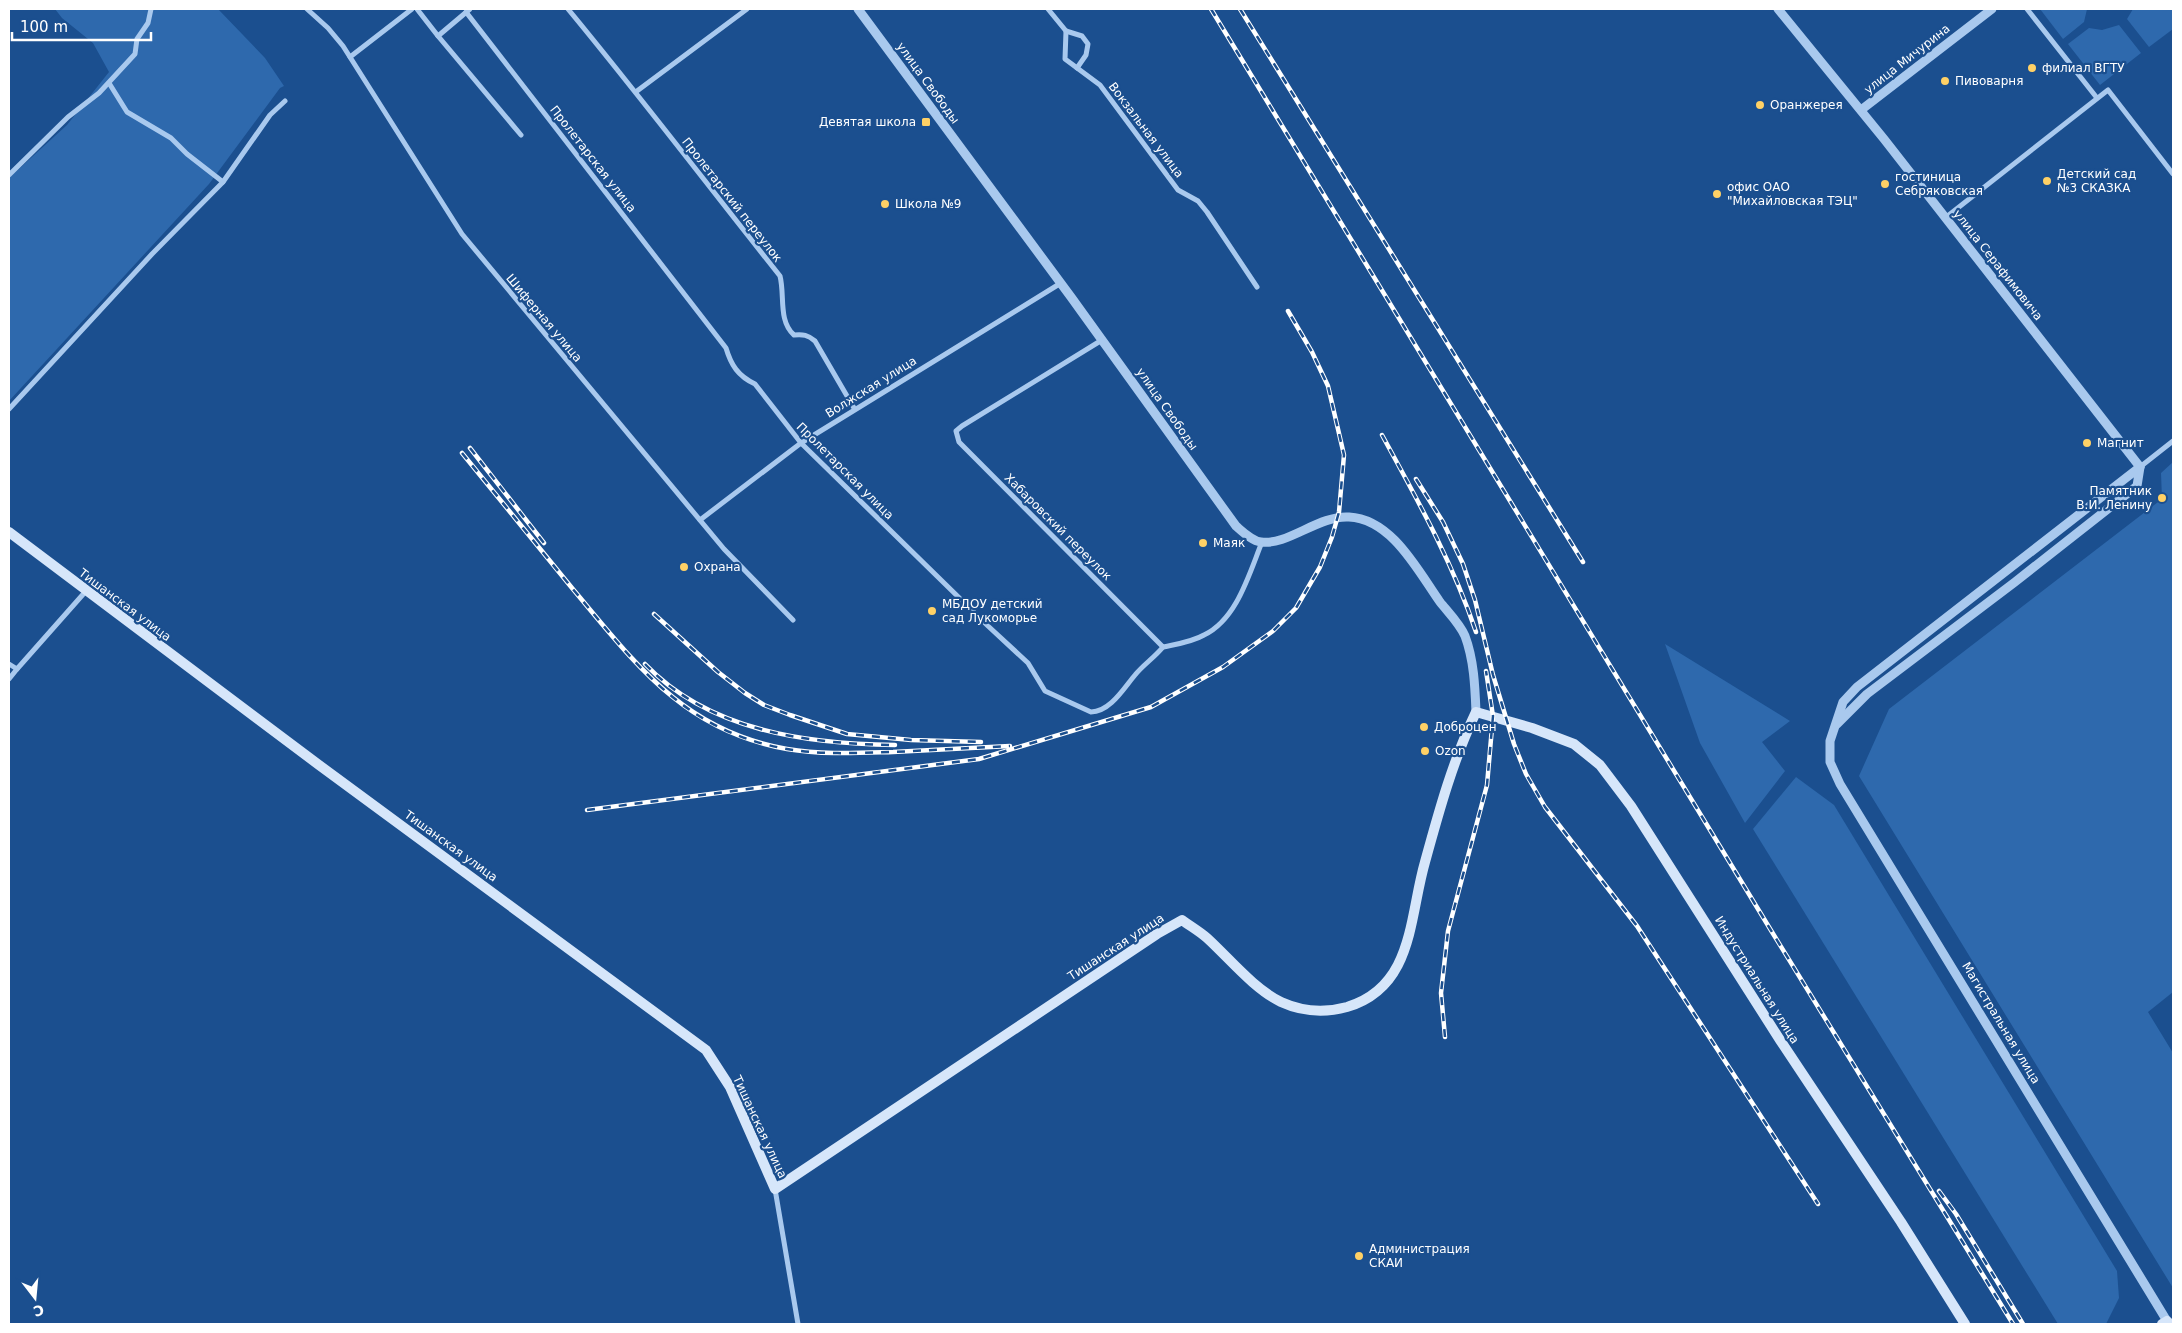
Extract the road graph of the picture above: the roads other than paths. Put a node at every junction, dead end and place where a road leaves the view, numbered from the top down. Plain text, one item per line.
1 (151, 9) edge
2 (307, 9) edge
3 (412, 9) edge
4 (417, 9) edge
5 (568, 9) edge
6 (747, 9) edge
7 (858, 9) edge
8 (1048, 9) edge
9 (1778, 9) edge
10 (1992, 9) edge
11 (2027, 9) edge
12 (468, 10) edge
13 (1066, 31) junction
14 (438, 36) junction
15 (350, 57) junction
16 (1077, 68) junction
17 (109, 83) junction
18 (636, 91) junction
19 (2097, 98) junction
20 (285, 101) dead end
21 (1861, 110) junction
22 (521, 136) dead end
23 (9, 174) edge
24 (2173, 174) edge
25 (223, 182) junction
26 (1945, 218) junction
27 (1061, 283) junction
28 (1257, 287) dead end
29 (1102, 340) junction
30 (854, 408) junction
31 (9, 409) edge
32 (2173, 441) edge
33 (801, 442) junction
34 (2140, 467) junction
35 (700, 520) junction
36 (9, 532) edge
37 (1262, 542) junction
38 (86, 591) junction
39 (793, 620) dead end
40 (1164, 647) junction
41 (9, 664) edge
42 (17, 669) junction
43 (9, 679) edge
44 (1476, 712) junction
45 (1834, 727) junction
46 (775, 1189) junction
47 (2168, 1321) edge
48 (798, 1324) edge
49 (1965, 1324) edge

1 - 17 street
2 - 15 street, Шиферная улица
3 - 15 street
4 - 14 street
5 - 18 street, Пролетарский переулок
6 - 18 street
7 - 27 street, улица Свободы
8 - 13 street
9 - 21 street, улица Серафимовича
10 - 21 street, улица Мичурина
11 - 19 street
12 - 14 street
12 - 33 street, Пролетарская улица
13 - 16 street, Вокзальная улица
13 - 16 street
14 - 22 street
15 - 35 street, Шиферная улица
16 - 28 street, Вокзальная улица
17 - 23 street
17 - 25 street
18 - 30 street, Пролетарский переулок
19 - 24 street
19 - 26 street
20 - 25 street
21 - 26 street, улица Серафимовича
25 - 31 street
26 - 34 street, улица Серафимовича
27 - 29 street, улица Свободы
27 - 30 street, Волжская улица
29 - 37 street, улица Свободы
29 - 40 street, Хабаровский переулок
30 - 33 street, Волжская улица
32 - 34 street
33 - 35 street, Волжская улица
33 - 40 street, Пролетарская улица
34 - 45 street, Магистральная улица
34 - 45 street
35 - 39 street, Шиферная улица
36 - 38 main road, Тишанская улица
37 - 40 street
37 - 44 street
38 - 42 street
38 - 46 main road, Тишанская улица
41 - 42 street
42 - 43 street
44 - 46 main road, Тишанская улица
44 - 49 main road, Индустриальная улица
45 - 47 street, Магистральная улица
46 - 48 street

